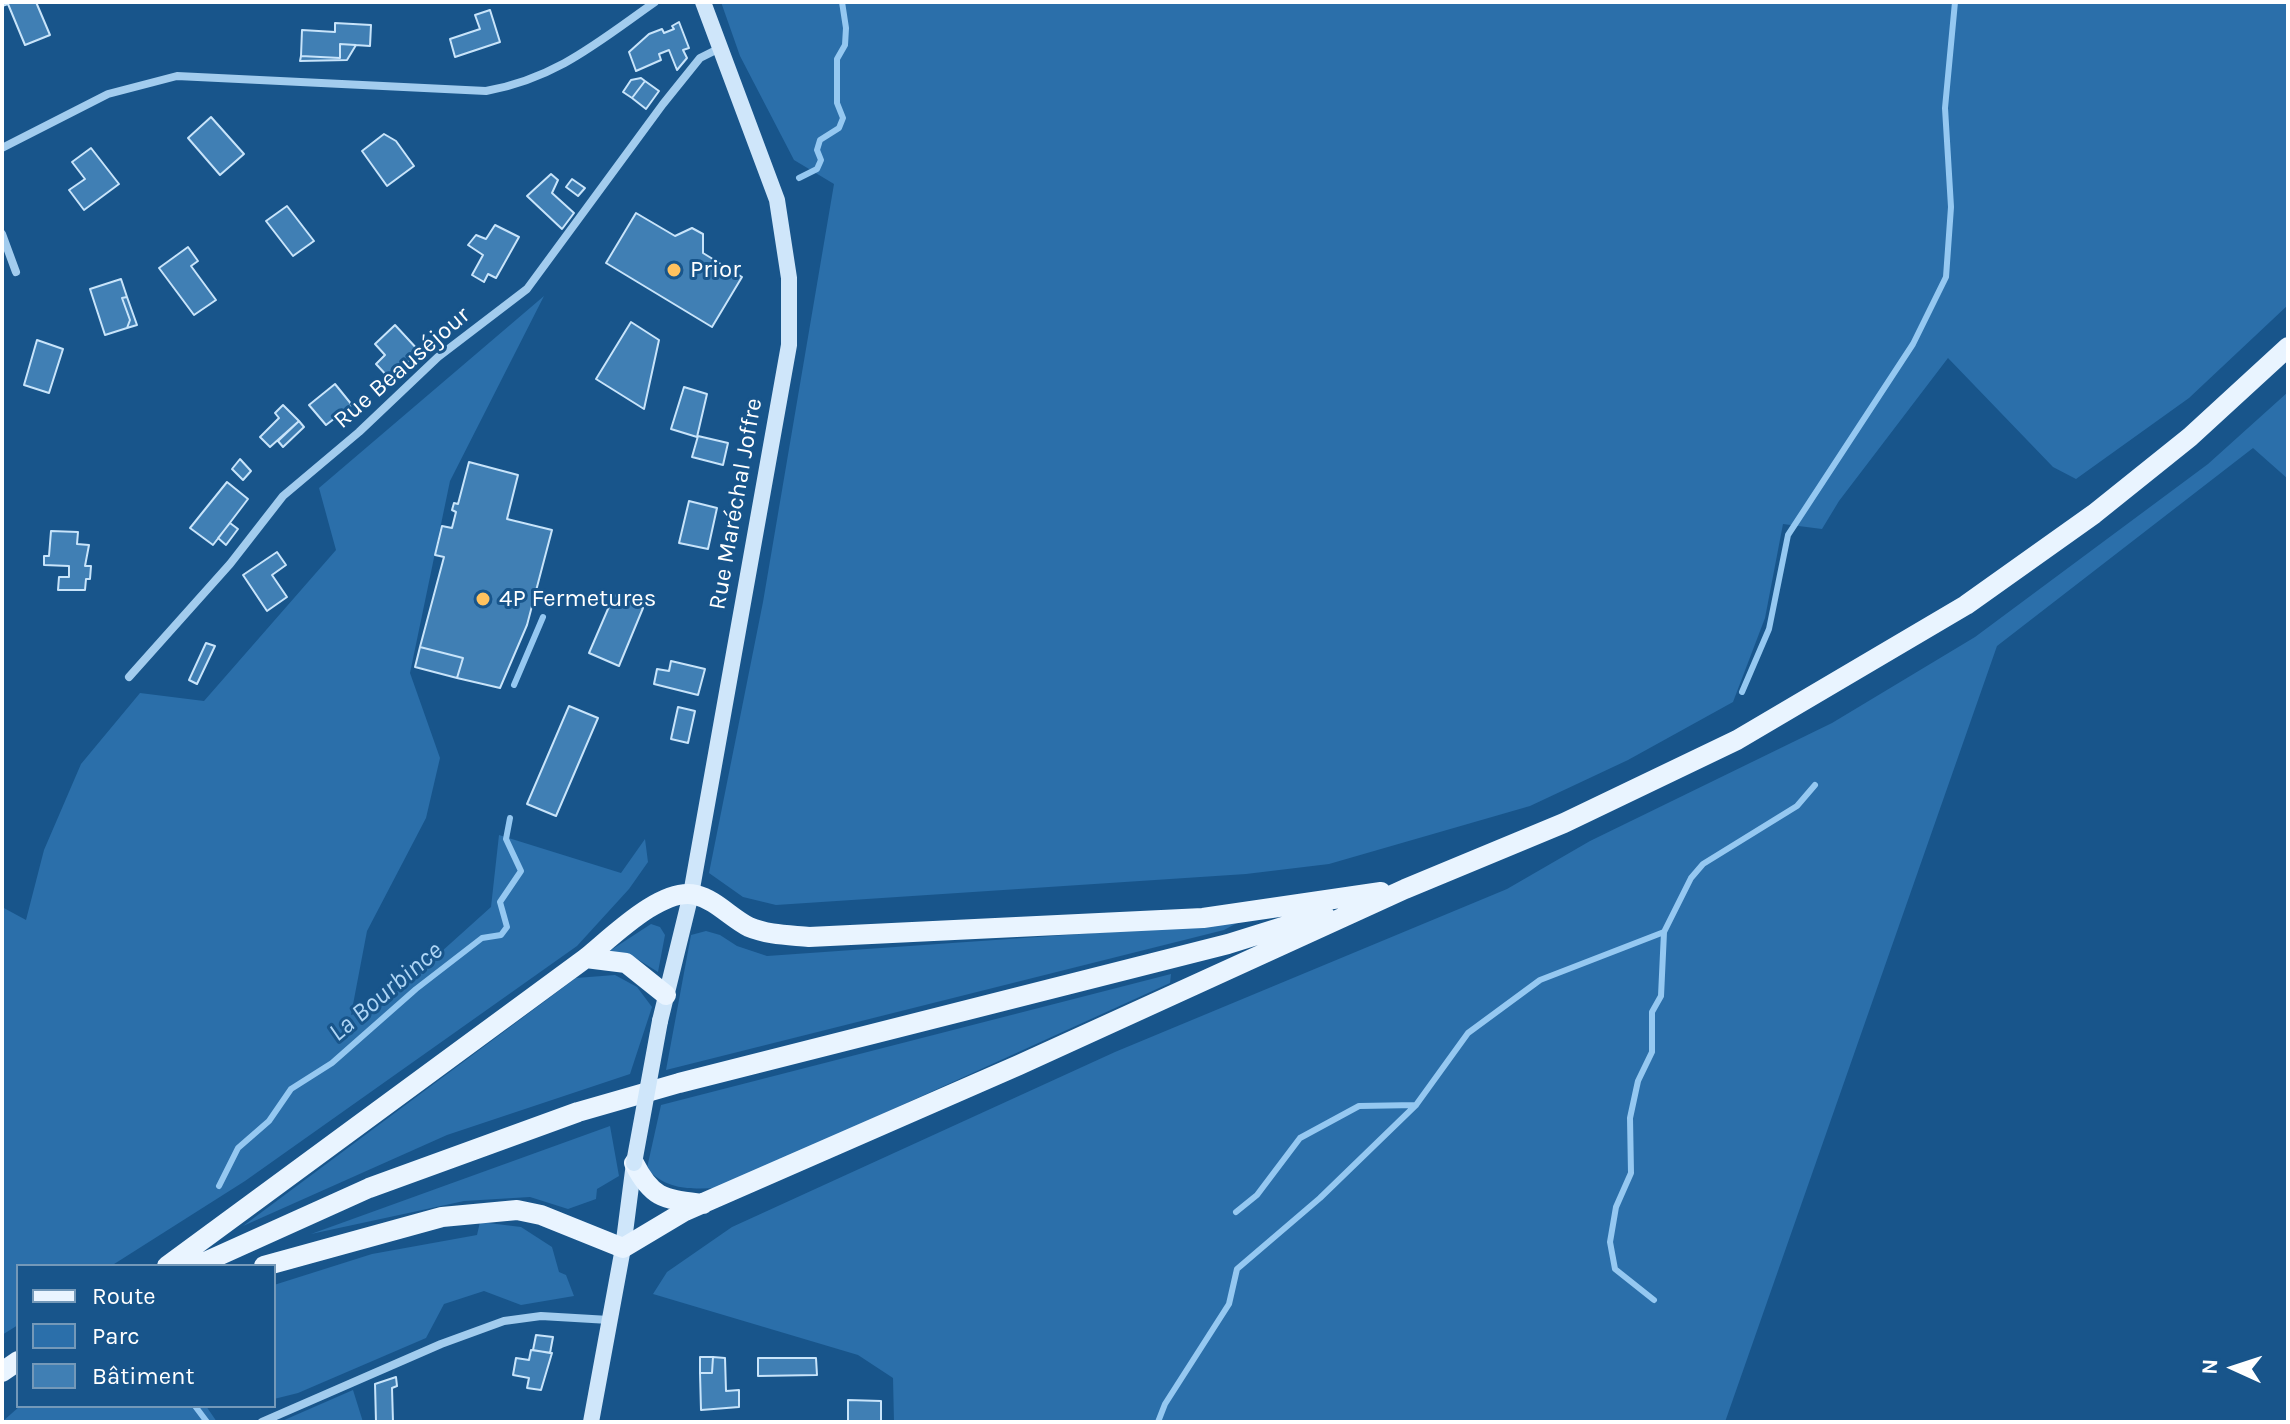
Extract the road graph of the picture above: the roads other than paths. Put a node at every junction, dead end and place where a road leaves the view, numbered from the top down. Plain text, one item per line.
1 (655, 2) edge
2 (703, 2) edge
3 (720, 47) junction
4 (2, 148) edge
5 (2, 234) edge
6 (16, 272) dead end
7 (2288, 347) edge
8 (129, 677) dead end
9 (1405, 889) junction
10 (691, 894) junction
11 (586, 958) junction
12 (666, 995) junction
13 (634, 1163) junction
14 (704, 1204) junction
15 (623, 1248) junction
16 (170, 1264) edge
17 (200, 1264) edge
18 (271, 1264) edge
19 (610, 1320) junction
20 (262, 1422) edge
21 (591, 1422) edge

1 - 4 street
2 - 3 main road, Rue Maréchal Joffre
3 - 8 street, Rue Beauséjour
3 - 10 main road, Rue Maréchal Joffre
5 - 6 street
7 - 9 main road
9 - 10 main road
9 - 14 main road
9 - 17 main road
10 - 11 main road
10 - 12 main road, Rue Maréchal Joffre
11 - 12 main road
11 - 16 main road
12 - 13 main road, Rue Maréchal Joffre, bridge
13 - 14 main road
13 - 15 main road, Rue Maréchal Joffre
14 - 15 main road
15 - 18 main road
15 - 19 main road, Rue Maréchal Joffre
19 - 20 street
19 - 21 main road, Rue Maréchal Joffre

